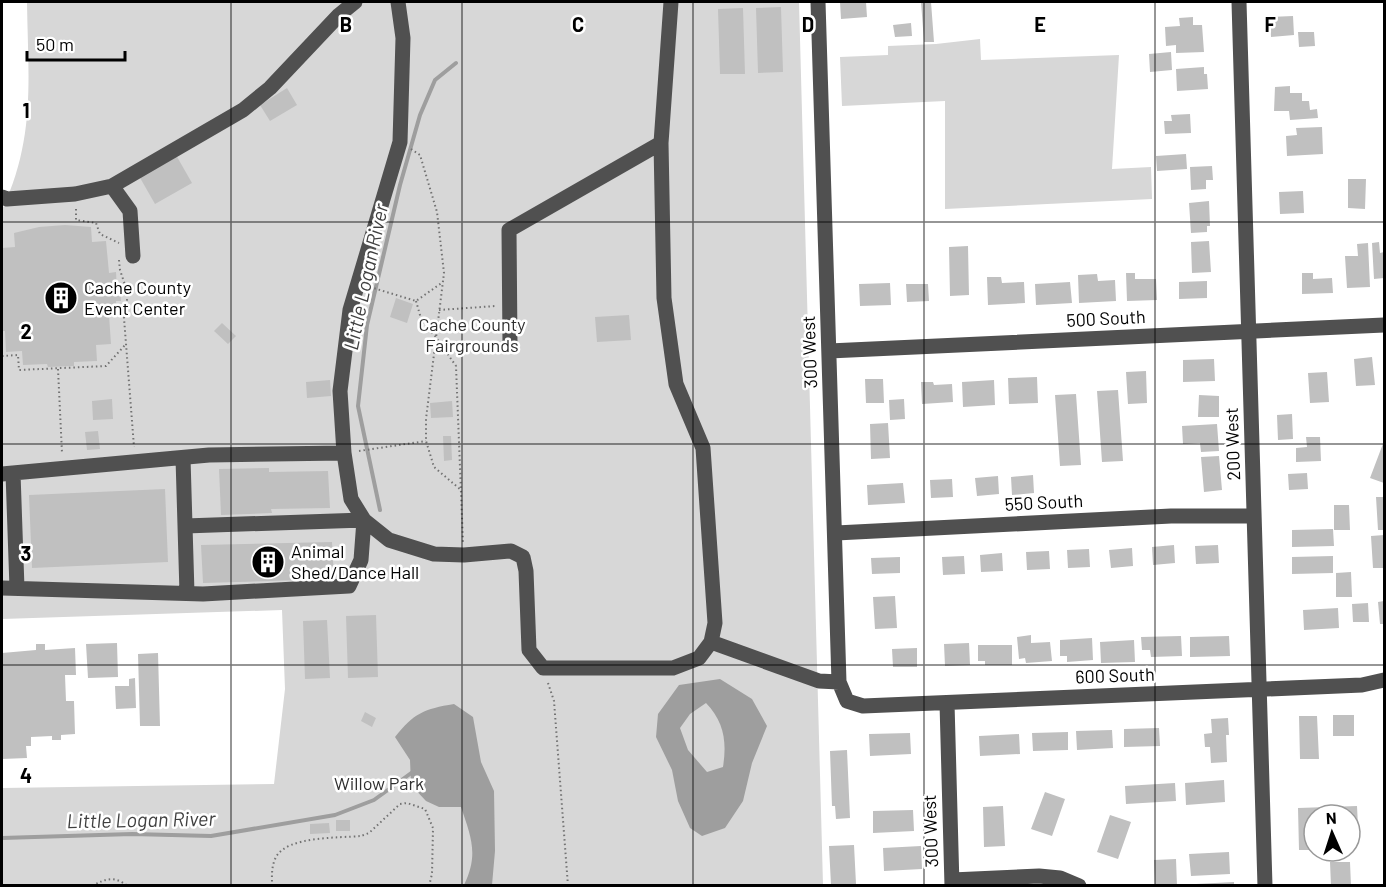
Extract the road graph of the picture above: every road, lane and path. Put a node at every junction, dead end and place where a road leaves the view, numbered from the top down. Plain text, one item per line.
1 (355, 2) edge
2 (398, 2) edge
3 (671, 2) edge
4 (818, 2) edge
5 (1239, 2) edge
6 (661, 143) junction
7 (420, 156) dead end
8 (112, 186) junction
9 (75, 194) junction
10 (2, 197) edge
11 (118, 235) dead end
12 (119, 243) junction
13 (133, 256) dead end
14 (443, 282) junction
15 (367, 286) dead end
16 (128, 294) junction
17 (120, 295) dead end
18 (416, 301) junction
19 (508, 306) junction
20 (439, 310) junction
21 (1384, 325) edge
22 (1249, 332) junction
23 (435, 336) junction
24 (2, 338) edge
25 (126, 344) junction
26 (510, 344) dead end
27 (829, 351) junction
28 (57, 368) junction
29 (426, 441) junction
30 (350, 452) junction
31 (183, 458) junction
32 (135, 462) junction
33 (63, 468) junction
34 (7, 474) edge
35 (461, 490) junction
36 (1254, 516) junction
37 (364, 520) junction
38 (185, 526) junction
39 (836, 533) junction
40 (464, 555) junction
41 (9, 588) edge
42 (187, 593) junction
43 (711, 642) junction
44 (543, 668) junction
45 (1384, 680) edge
46 (839, 682) junction
47 (1260, 689) junction
48 (847, 701) joint
49 (947, 703) junction
50 (952, 883) edge
51 (92, 885) edge
52 (128, 885) edge
53 (272, 885) edge
54 (429, 885) edge
55 (568, 885) edge
56 (1079, 885) edge
57 (1265, 885) edge

1 - 8 street
2 - 30 street
3 - 6 street
4 - 27 street, 300 West
5 - 22 street, 200 West
6 - 19 street
6 - 43 street
7 - 14 path
8 - 9 street
8 - 13 street
9 - 10 street
9 - 12 path
11 - 12 path
12 - 16 path
14 - 18 path
14 - 20 path
15 - 18 path
16 - 17 path
16 - 25 path
18 - 23 path
19 - 20 path
19 - 26 street
20 - 23 path
21 - 22 street, 500 South
22 - 27 street, 500 South
22 - 36 street, 200 West
23 - 29 path
23 - 35 path
24 - 28 path
25 - 28 path
25 - 32 path
27 - 39 street, 300 West
28 - 33 path
29 - 30 path
29 - 35 path
30 - 31 street
30 - 37 street
31 - 32 street
31 - 38 street
32 - 33 street
33 - 34 street
34 - 41 street
35 - 40 path
36 - 39 street, 550 South
36 - 47 street, 200 West
37 - 38 street
37 - 40 street
37 - 42 street
38 - 42 street
39 - 46 street, 300 West
40 - 44 street
41 - 42 street
43 - 44 street
43 - 46 street
44 - 55 path
45 - 47 street, 600 South
46 - 48 street, 300 West
47 - 49 street, 600 South
47 - 57 street, 200 West
48 - 49 street, 600 South
49 - 50 street, 300 West
50 - 56 street
51 - 52 path
53 - 54 path

